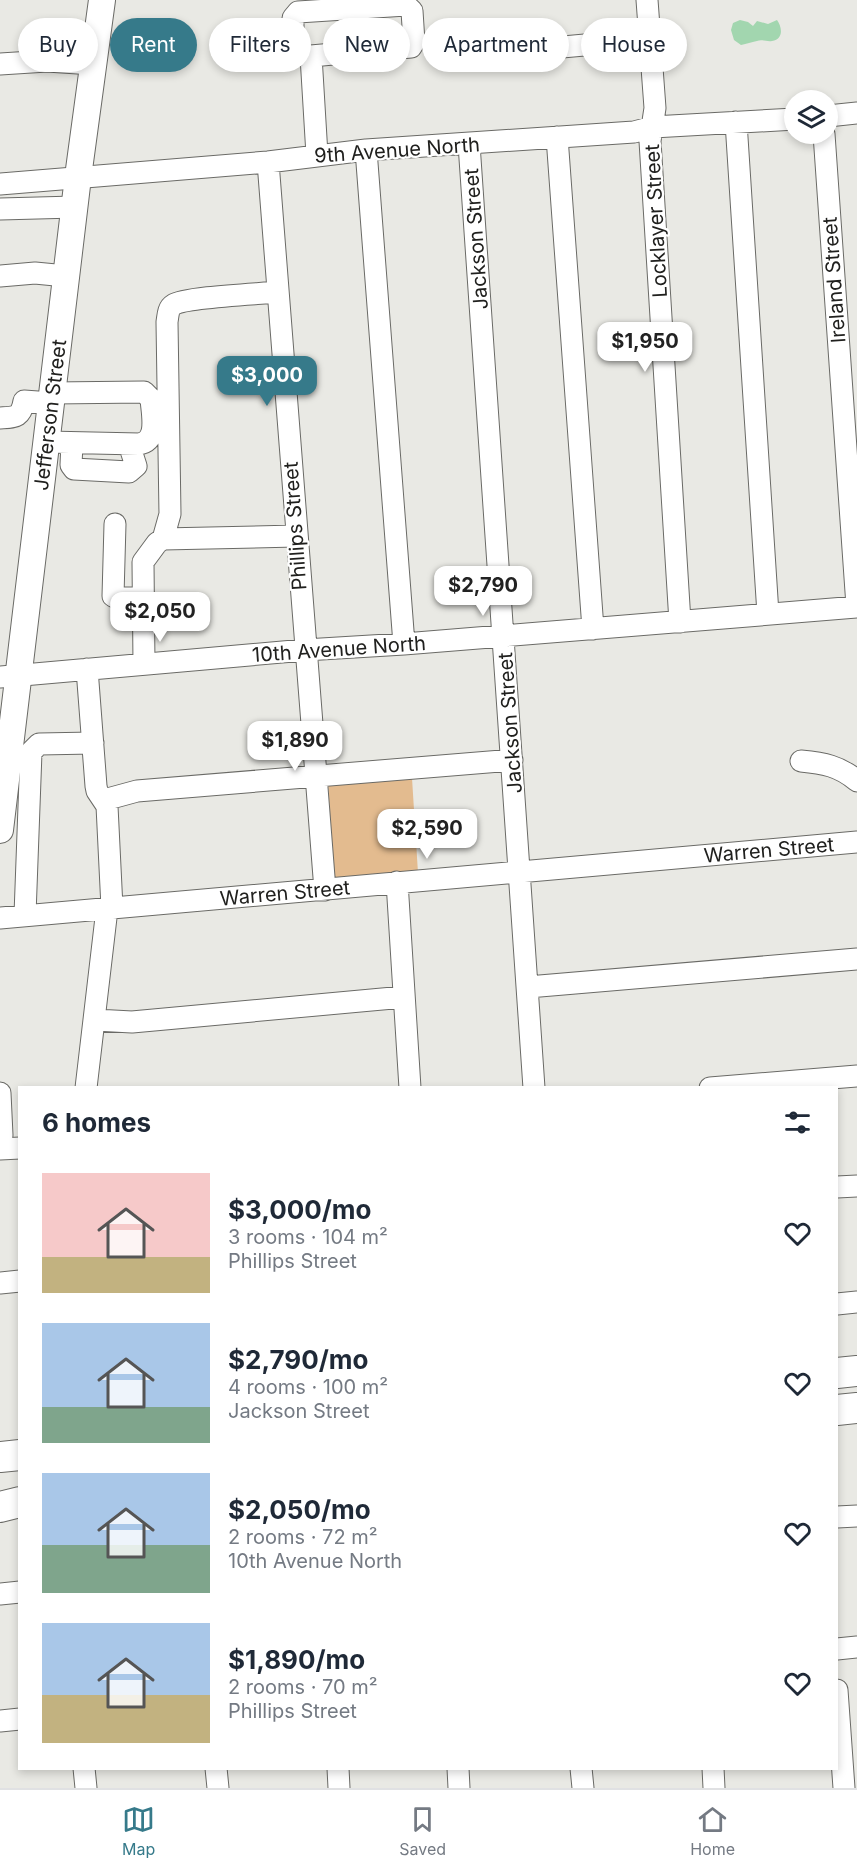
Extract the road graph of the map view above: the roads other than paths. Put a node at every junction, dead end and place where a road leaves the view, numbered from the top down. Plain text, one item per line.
1 (102, 0) edge
2 (647, 0) edge
3 (406, 2) edge
4 (322, 5) edge
5 (293, 18) edge
6 (648, 18) edge
7 (98, 28) edge
8 (311, 56) joint
9 (18, 62) edge
10 (0, 64) edge
11 (92, 72) edge
12 (653, 72) edge
13 (857, 113) edge
14 (838, 115) edge
15 (784, 119) edge
16 (736, 122) junction
17 (653, 127) junction
18 (557, 137) junction
19 (469, 144) junction
20 (825, 144) edge
21 (366, 150) junction
22 (317, 155) junction
23 (268, 162) junction
24 (78, 177) junction
25 (0, 184) edge
26 (75, 207) junction
27 (0, 209) edge
28 (0, 276) edge
29 (66, 276) junction
30 (278, 292) junction
31 (52, 398) junction
32 (0, 418) edge
33 (59, 443) junction
34 (115, 524) dead end
35 (296, 536) junction
36 (157, 544) junction
37 (114, 550) junction
38 (143, 598) junction
39 (857, 606) edge
40 (768, 614) junction
41 (680, 622) junction
42 (593, 629) junction
43 (504, 636) junction
44 (404, 644) junction
45 (305, 650) junction
46 (144, 664) junction
47 (87, 669) junction
48 (9, 676) edge
49 (93, 743) junction
50 (512, 760) junction
51 (801, 761) dead end
52 (4, 763) edge
53 (315, 778) junction
54 (857, 780) edge
55 (9, 798) edge
56 (104, 800) junction
57 (0, 830) edge
58 (857, 842) edge
59 (520, 872) junction
60 (397, 882) junction
61 (325, 890) junction
62 (109, 908) junction
63 (25, 915) junction
64 (0, 918) edge
65 (857, 959) edge
66 (528, 987) junction
67 (404, 997) junction
68 (95, 1020) junction
69 (857, 1076) edge
70 (86, 1086) edge
71 (410, 1086) edge
72 (534, 1086) edge
73 (734, 1086) edge
74 (0, 1093) edge
75 (0, 1144) edge
76 (18, 1148) edge
77 (0, 1149) edge
78 (857, 1186) edge
79 (838, 1187) edge
80 (18, 1281) edge
81 (0, 1282) edge
82 (857, 1302) edge
83 (838, 1304) edge
84 (857, 1371) edge
85 (838, 1373) edge
86 (857, 1408) edge
87 (838, 1410) edge
88 (18, 1455) edge
89 (0, 1457) edge
90 (18, 1502) edge
91 (0, 1507) edge
92 (857, 1516) edge
93 (838, 1517) edge
94 (18, 1592) edge
95 (0, 1594) edge
96 (857, 1647) edge
97 (838, 1649) edge
98 (838, 1704) edge
99 (18, 1719) edge
100 (0, 1721) edge
101 (84, 1770) edge
102 (216, 1770) edge
103 (338, 1770) edge
104 (458, 1770) edge
105 (581, 1770) edge
106 (713, 1770) edge
107 (86, 1788) edge
108 (218, 1788) edge
109 (339, 1788) edge
110 (459, 1788) edge
111 (583, 1788) edge
112 (714, 1788) edge
113 (844, 1788) edge

1 - 7 main road, Jefferson Street
2 - 6 street, Locklayer Street
3 - 4 street
3 - 8 street
4 - 5 street
8 - 22 street
9 - 10 street
11 - 24 main road, Jefferson Street
12 - 17 street, Locklayer Street
13 - 14 street
15 - 16 street, 9th Avenue North
16 - 17 street, 9th Avenue North
16 - 40 street
17 - 18 street, 9th Avenue North
17 - 41 street, Locklayer Street
18 - 19 street, 9th Avenue North
18 - 42 street
19 - 21 street, 9th Avenue North
19 - 43 street, Jackson Street
20 - 39 street, Ireland Street
21 - 22 street, 9th Avenue North
21 - 44 street
22 - 23 street, 9th Avenue North
23 - 24 street, 9th Avenue North
23 - 30 street, Phillips Street
24 - 25 street, 9th Avenue North
24 - 26 main road, Jefferson Street
26 - 27 street
26 - 29 main road, Jefferson Street
28 - 29 street
29 - 31 main road, Jefferson Street
30 - 35 street, Phillips Street
30 - 36 street
31 - 32 street
31 - 33 main road, Jefferson Street
31 - 33 street
33 - 48 main road, Jefferson Street
34 - 37 street
35 - 36 street
35 - 45 street, Phillips Street
36 - 37 street
36 - 38 street
37 - 38 street
38 - 46 street
39 - 40 street, 10th Avenue North
40 - 41 street, 10th Avenue North
41 - 42 street, 10th Avenue North
42 - 43 street, 10th Avenue North
43 - 44 street, 10th Avenue North
43 - 50 street, Jackson Street
44 - 45 street, 10th Avenue North
45 - 46 street, 10th Avenue North
45 - 53 street, Phillips Street
46 - 47 street, 10th Avenue North
47 - 48 street, 10th Avenue North
47 - 49 street
48 - 52 main road, Jefferson Street
49 - 55 street
49 - 56 street
50 - 53 street
50 - 59 street, Jackson Street
51 - 54 street
52 - 55 main road, Jefferson Street
53 - 56 street
53 - 61 street, Phillips Street
55 - 57 main road, Jefferson Street
55 - 63 street
56 - 62 street
58 - 59 street, Warren Street
59 - 60 street, Warren Street
59 - 66 street, Jackson Street
60 - 61 street, Warren Street
60 - 67 street
61 - 62 street, Warren Street
62 - 63 street, Warren Street
62 - 68 street
63 - 64 street, Warren Street
65 - 66 street
66 - 72 street, Jackson Street
67 - 68 street
67 - 71 street
68 - 70 street
69 - 73 street
74 - 75 street
76 - 77 street
78 - 79 street
80 - 81 street
82 - 83 street
84 - 85 highway
86 - 87 highway
88 - 89 highway
90 - 91 highway
92 - 93 street
94 - 95 street
96 - 97 street
98 - 113 street
99 - 100 street
101 - 107 street
102 - 108 street
103 - 109 street
104 - 110 street
105 - 111 street
106 - 112 street

